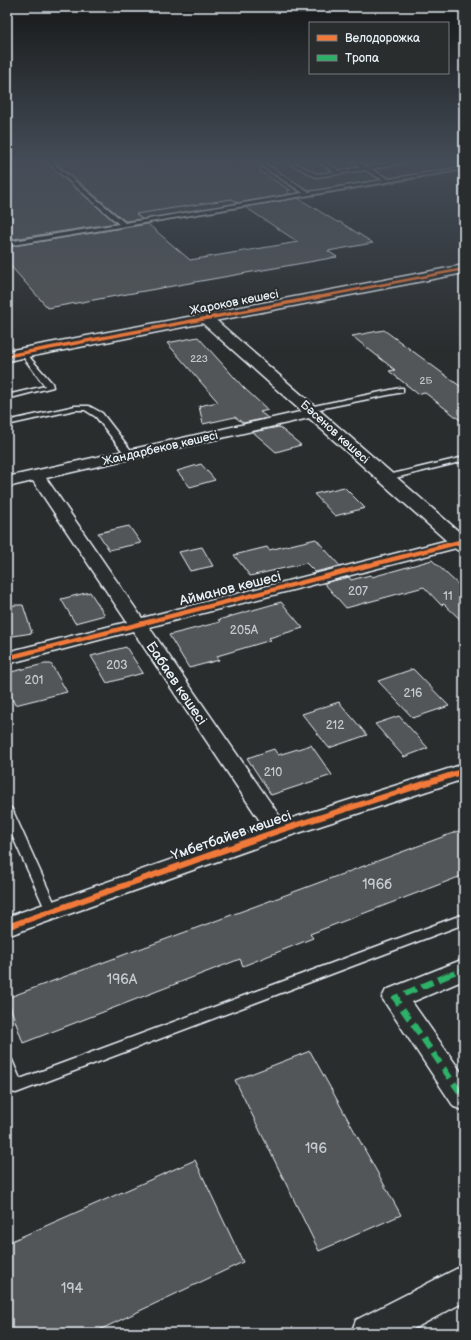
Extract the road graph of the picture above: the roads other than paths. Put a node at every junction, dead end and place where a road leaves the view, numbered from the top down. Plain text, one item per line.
1 (124, 225) edge
2 (7, 244) edge
3 (464, 269) edge
4 (205, 318) junction
5 (23, 353) junction
6 (7, 356) edge
7 (400, 390) dead end
8 (7, 397) edge
9 (311, 411) junction
10 (7, 422) edge
11 (130, 455) junction
12 (464, 459) edge
13 (37, 476) junction
14 (387, 478) junction
15 (7, 482) edge
16 (462, 544) edge
17 (137, 624) junction
18 (7, 658) edge
19 (464, 771) edge
20 (7, 811) edge
21 (278, 831) junction
22 (52, 911) junction
23 (464, 919) edge
24 (7, 927) edge
25 (464, 969) edge
26 (7, 1064) edge
27 (464, 1098) edge
28 (464, 1283) edge
29 (370, 1333) edge

1 - 2 lane
3 - 4 main road, Жароков көшесі
4 - 5 main road, Жароков көшесі
4 - 9 main road, Бәсенов көшесі
5 - 6 main road, Жароков көшесі
5 - 8 lane
7 - 9 lane
9 - 11 street, Жандарбеков көшесі
9 - 14 main road, Бәсенов көшесі
10 - 11 lane
11 - 13 street, Жандарбеков көшесі
12 - 14 lane
13 - 15 street, Жандарбеков көшесі
13 - 17 street, Бабаев көшесі
14 - 16 main road, Бәсенов көшесі
16 - 17 street, Айманов көшесі
17 - 18 street, Айманов көшесі
17 - 21 street, Бабаев көшесі
19 - 21 street, Үмбетбайев көшесі
20 - 22 lane
21 - 22 street, Үмбетбайев көшесі
22 - 24 street, Үмбетбайев көшесі
23 - 26 lane
25 - 27 street
28 - 29 main road

